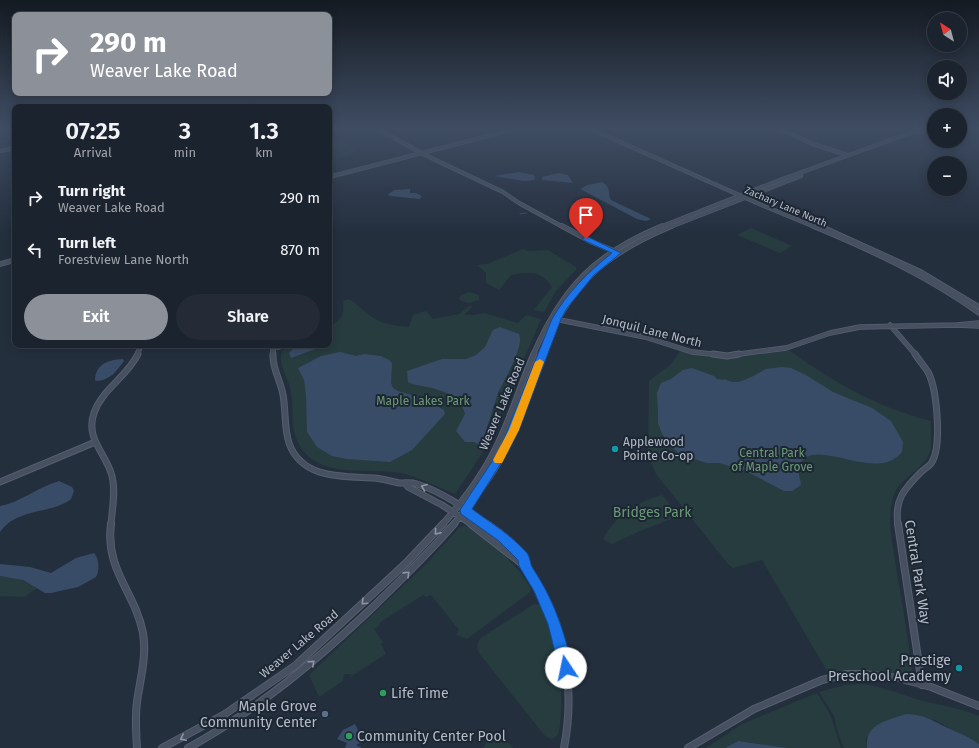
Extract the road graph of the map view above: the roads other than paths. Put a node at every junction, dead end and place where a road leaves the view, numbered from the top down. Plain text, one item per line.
1 (380, 164) edge
2 (445, 164) edge
3 (669, 164) edge
4 (674, 164) edge
5 (827, 164) edge
6 (833, 164) edge
7 (685, 171) junction
8 (332, 176) edge
9 (703, 177) junction
10 (744, 196) junction
11 (868, 248) junction
12 (615, 252) junction
13 (12, 261) edge
14 (0, 264) edge
15 (979, 307) edge
16 (979, 313) edge
17 (550, 317) junction
18 (557, 318) junction
19 (979, 323) edge
20 (890, 325) junction
21 (957, 325) junction
22 (979, 326) edge
23 (140, 348) edge
24 (273, 348) edge
25 (282, 348) edge
26 (274, 354) junction
27 (94, 443) junction
28 (0, 482) edge
29 (405, 483) junction
30 (458, 505) junction
31 (466, 510) junction
32 (453, 512) junction
33 (460, 517) junction
34 (525, 566) junction
35 (922, 685) junction
36 (979, 706) edge
37 (137, 748) edge
38 (162, 748) edge
39 (188, 748) edge
40 (564, 748) edge
41 (688, 748) edge

1 - 8 main road
2 - 12 main road
3 - 7 main road, Zachary Lane North
4 - 9 main road, Zachary Lane North
5 - 10 main road
6 - 10 main road
7 - 9 main road
7 - 10 main road, Zachary Lane North
9 - 10 main road, Zachary Lane North
10 - 11 main road, Zachary Lane North
10 - 12 main road, Weaver Lake Road
11 - 15 main road
11 - 16 main road
12 - 17 main road, Weaver Lake Road
12 - 18 main road, Weaver Lake Road
13 - 14 main road
17 - 18 main road, Jonquil Lane North
17 - 30 main road, Weaver Lake Road
18 - 20 main road, Jonquil Lane North
18 - 31 main road, Weaver Lake Road
19 - 21 main road
20 - 21 main road, Jonquil Lane North
20 - 35 main road, Central Park Way
21 - 22 main road
23 - 27 main road
24 - 26 main road
25 - 26 main road
26 - 29 main road
27 - 28 main road
27 - 37 main road
30 -> 29 main road
29 - 32 main road
30 - 31 main road
30 - 32 main road, Weaver Lake Road
31 - 33 main road, Weaver Lake Road
31 - 34 main road
32 - 33 main road
32 -> 38 main road, Weaver Lake Road
33 - 34 main road
39 -> 33 main road, Weaver Lake Road
34 - 40 main road
35 - 36 main road
35 - 41 main road

